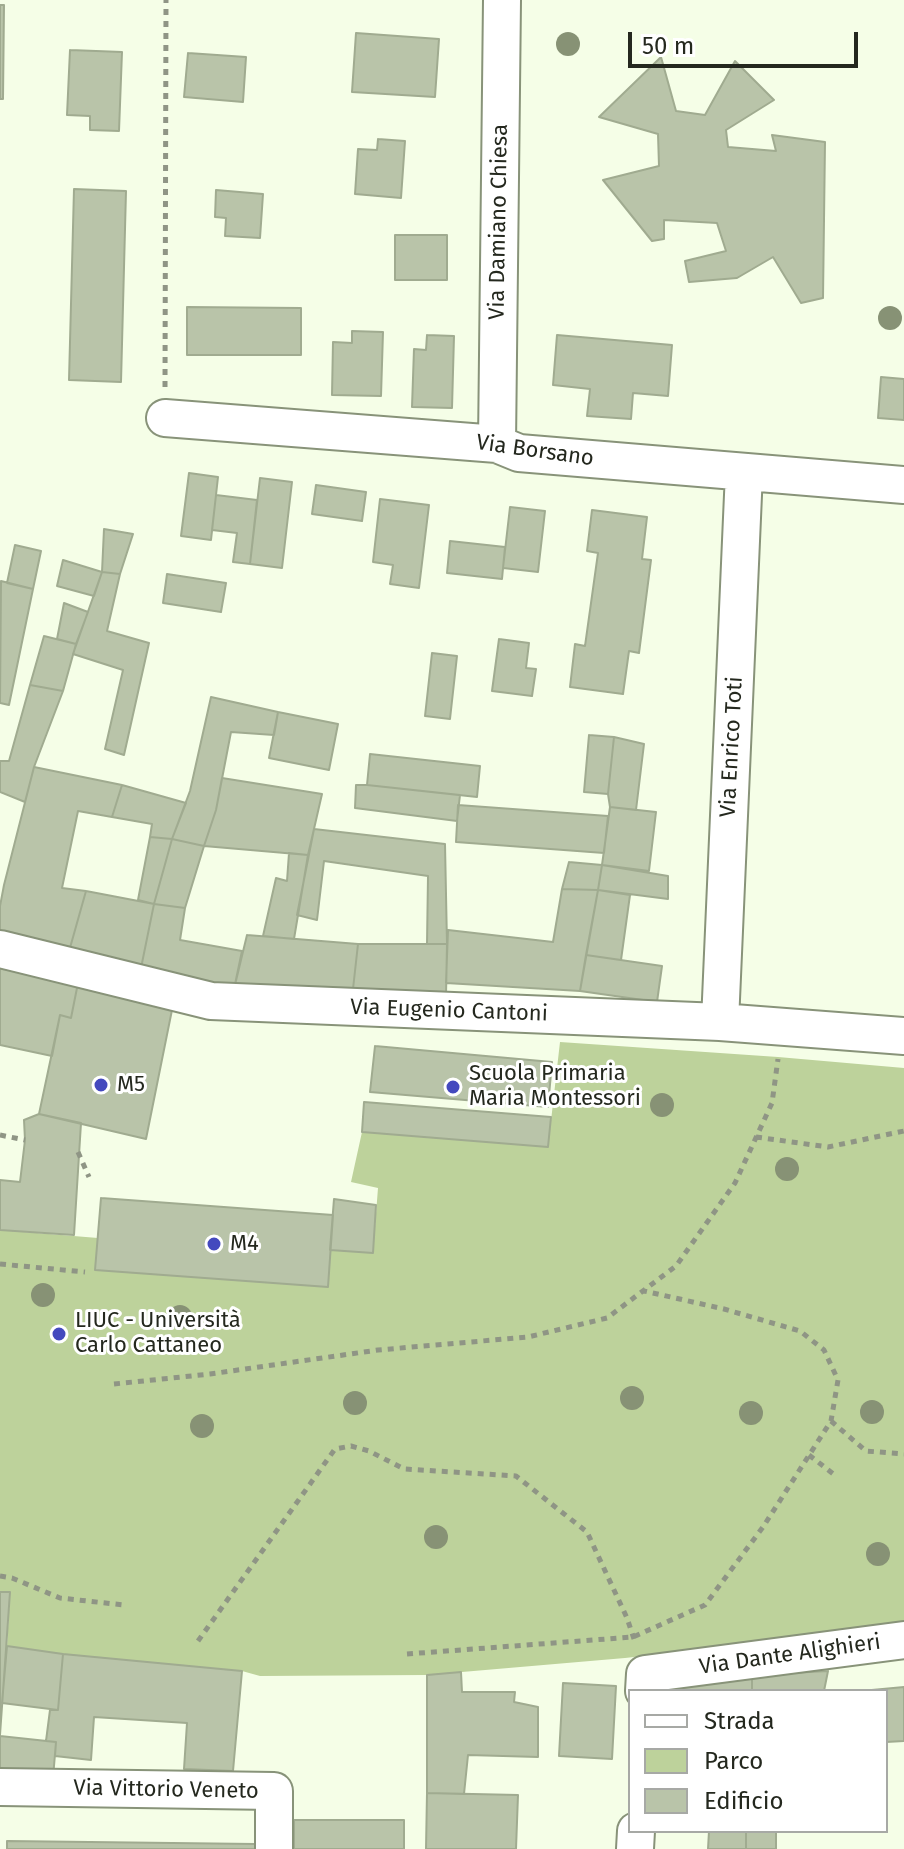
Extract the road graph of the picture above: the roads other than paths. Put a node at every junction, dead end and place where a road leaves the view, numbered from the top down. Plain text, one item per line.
1 (502, 0) edge
2 (165, 418) road end
3 (497, 444) junction
4 (744, 472) junction
5 (904, 485) edge
6 (0, 949) edge
7 (720, 1022) junction
8 (904, 1036) edge
9 (904, 1640) edge
10 (645, 1683) edge
11 (0, 1787) edge
12 (274, 1849) edge

1 - 3 street, Via Damiano Chiesa
2 - 3 street, Via Borsano
3 - 4 street, Via Borsano
4 - 5 street, Via Borsano
4 - 7 street, Via Enrico Toti
6 - 7 street, Via Eugenio Cantoni
7 - 8 street, Via Eugenio Cantoni
9 - 10 street, Via Dante Alighieri
11 - 12 street, Via Vittorio Veneto

